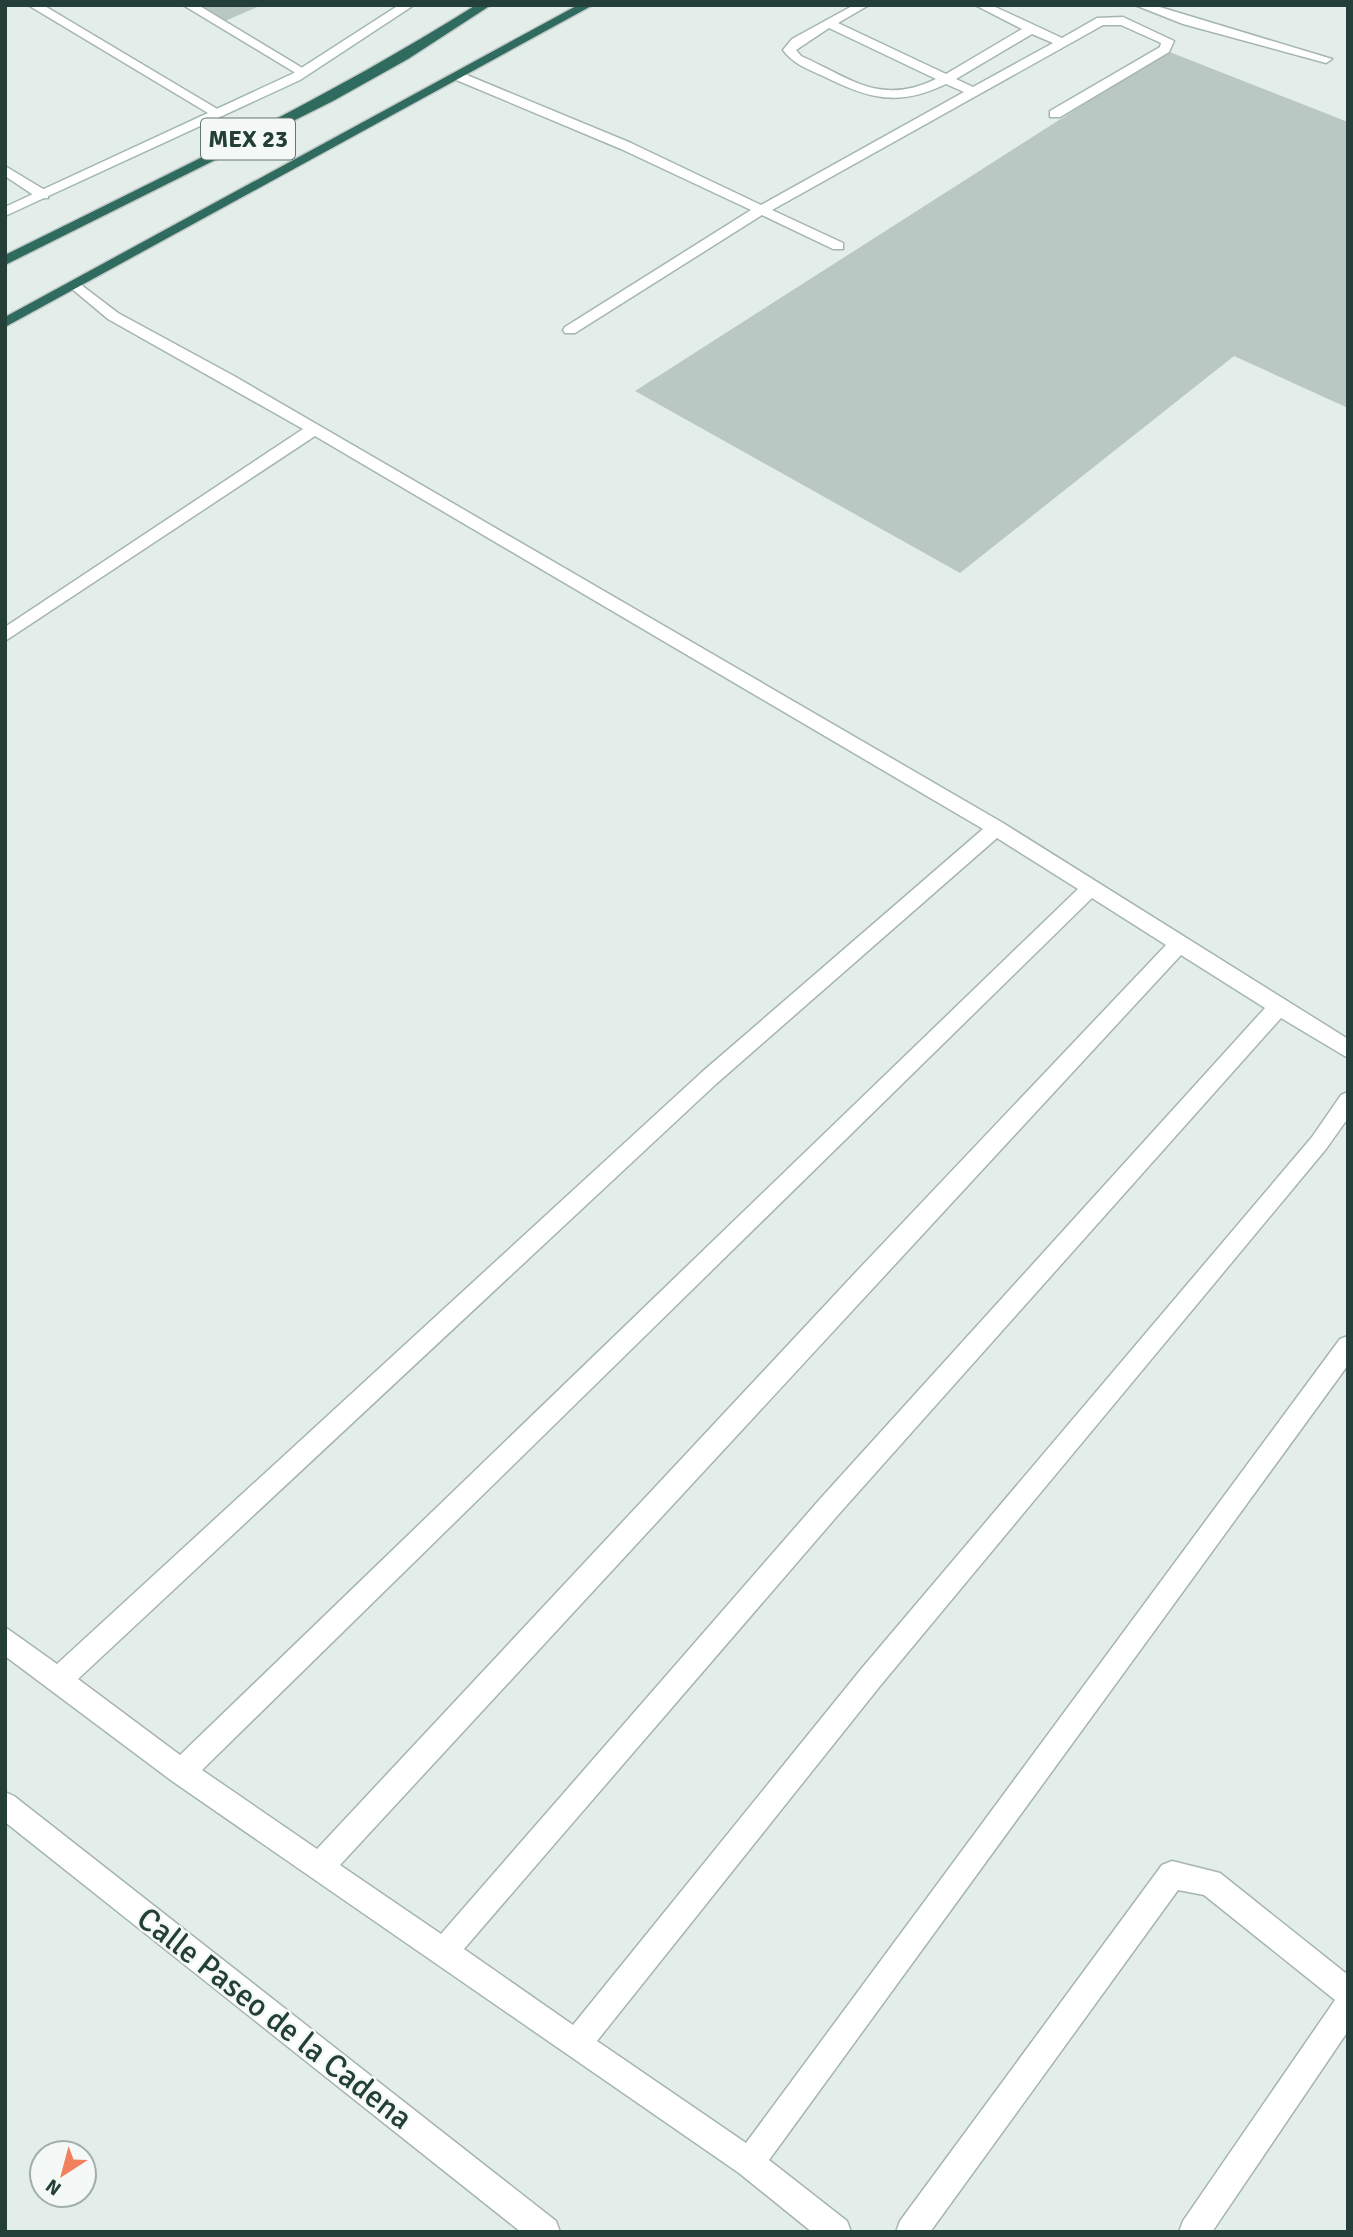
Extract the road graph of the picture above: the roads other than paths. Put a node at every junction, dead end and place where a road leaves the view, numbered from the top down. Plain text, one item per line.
1 (34, 5) edge
2 (189, 5) edge
3 (408, 5) edge
4 (485, 5) edge
5 (587, 5) edge
6 (863, 5) edge
7 (981, 5) edge
8 (1141, 5) edge
9 (829, 23) junction
10 (1031, 29) junction
11 (1062, 43) junction
12 (1326, 59) dead end
13 (303, 72) junction
14 (458, 76) junction
15 (944, 79) junction
16 (974, 92) junction
17 (218, 113) junction
18 (1055, 114) dead end
19 (5, 170) edge
20 (43, 195) junction
21 (761, 210) junction
22 (5, 212) edge
23 (838, 246) dead end
24 (5, 261) edge
25 (76, 285) junction
26 (5, 323) edge
27 (570, 330) dead end
28 (314, 429) junction
29 (5, 635) edge
30 (996, 828) junction
31 (1091, 888) junction
32 (1179, 944) junction
33 (1279, 1006) junction
34 (1348, 1050) edge
35 (1348, 1101) edge
36 (1348, 1346) edge
37 (5, 1640) edge
38 (58, 1680) junction
39 (181, 1772) junction
40 (5, 1805) edge
41 (319, 1867) junction
42 (443, 1952) junction
43 (1348, 1993) edge
44 (1348, 2006) edge
45 (576, 2043) junction
46 (749, 2163) junction
47 (545, 2232) edge
48 (836, 2232) edge
49 (911, 2232) edge
50 (1194, 2232) edge

1 - 17 street
2 - 13 street
3 - 13 street
4 - 24 highway, MEX 23
5 - 14 highway, MEX 23
6 - 9 street
7 - 10 street
8 - 12 street
9 - 15 street
9 - 15 street
10 - 11 street
10 - 15 street
11 - 16 street
11 - 18 street
13 - 17 street
14 - 21 street
14 - 25 highway, MEX 23
15 - 16 street
16 - 21 street
17 - 20 street
19 - 20 street
20 - 22 street
21 - 23 street
21 - 27 street
25 - 26 highway, MEX 23
25 - 28 street
28 - 29 street
28 - 30 street
30 - 31 street
30 - 38 street
31 - 32 street
31 - 39 street
32 - 33 street
32 - 41 street
33 - 34 street
33 - 42 street
35 - 45 street
36 - 46 street
37 - 38 street
38 - 39 street
39 - 41 street
40 - 47 street, Calle Paseo de la Cadena
41 - 42 street
42 - 45 street
43 - 49 street
44 - 50 street
45 - 46 street
46 - 48 street

